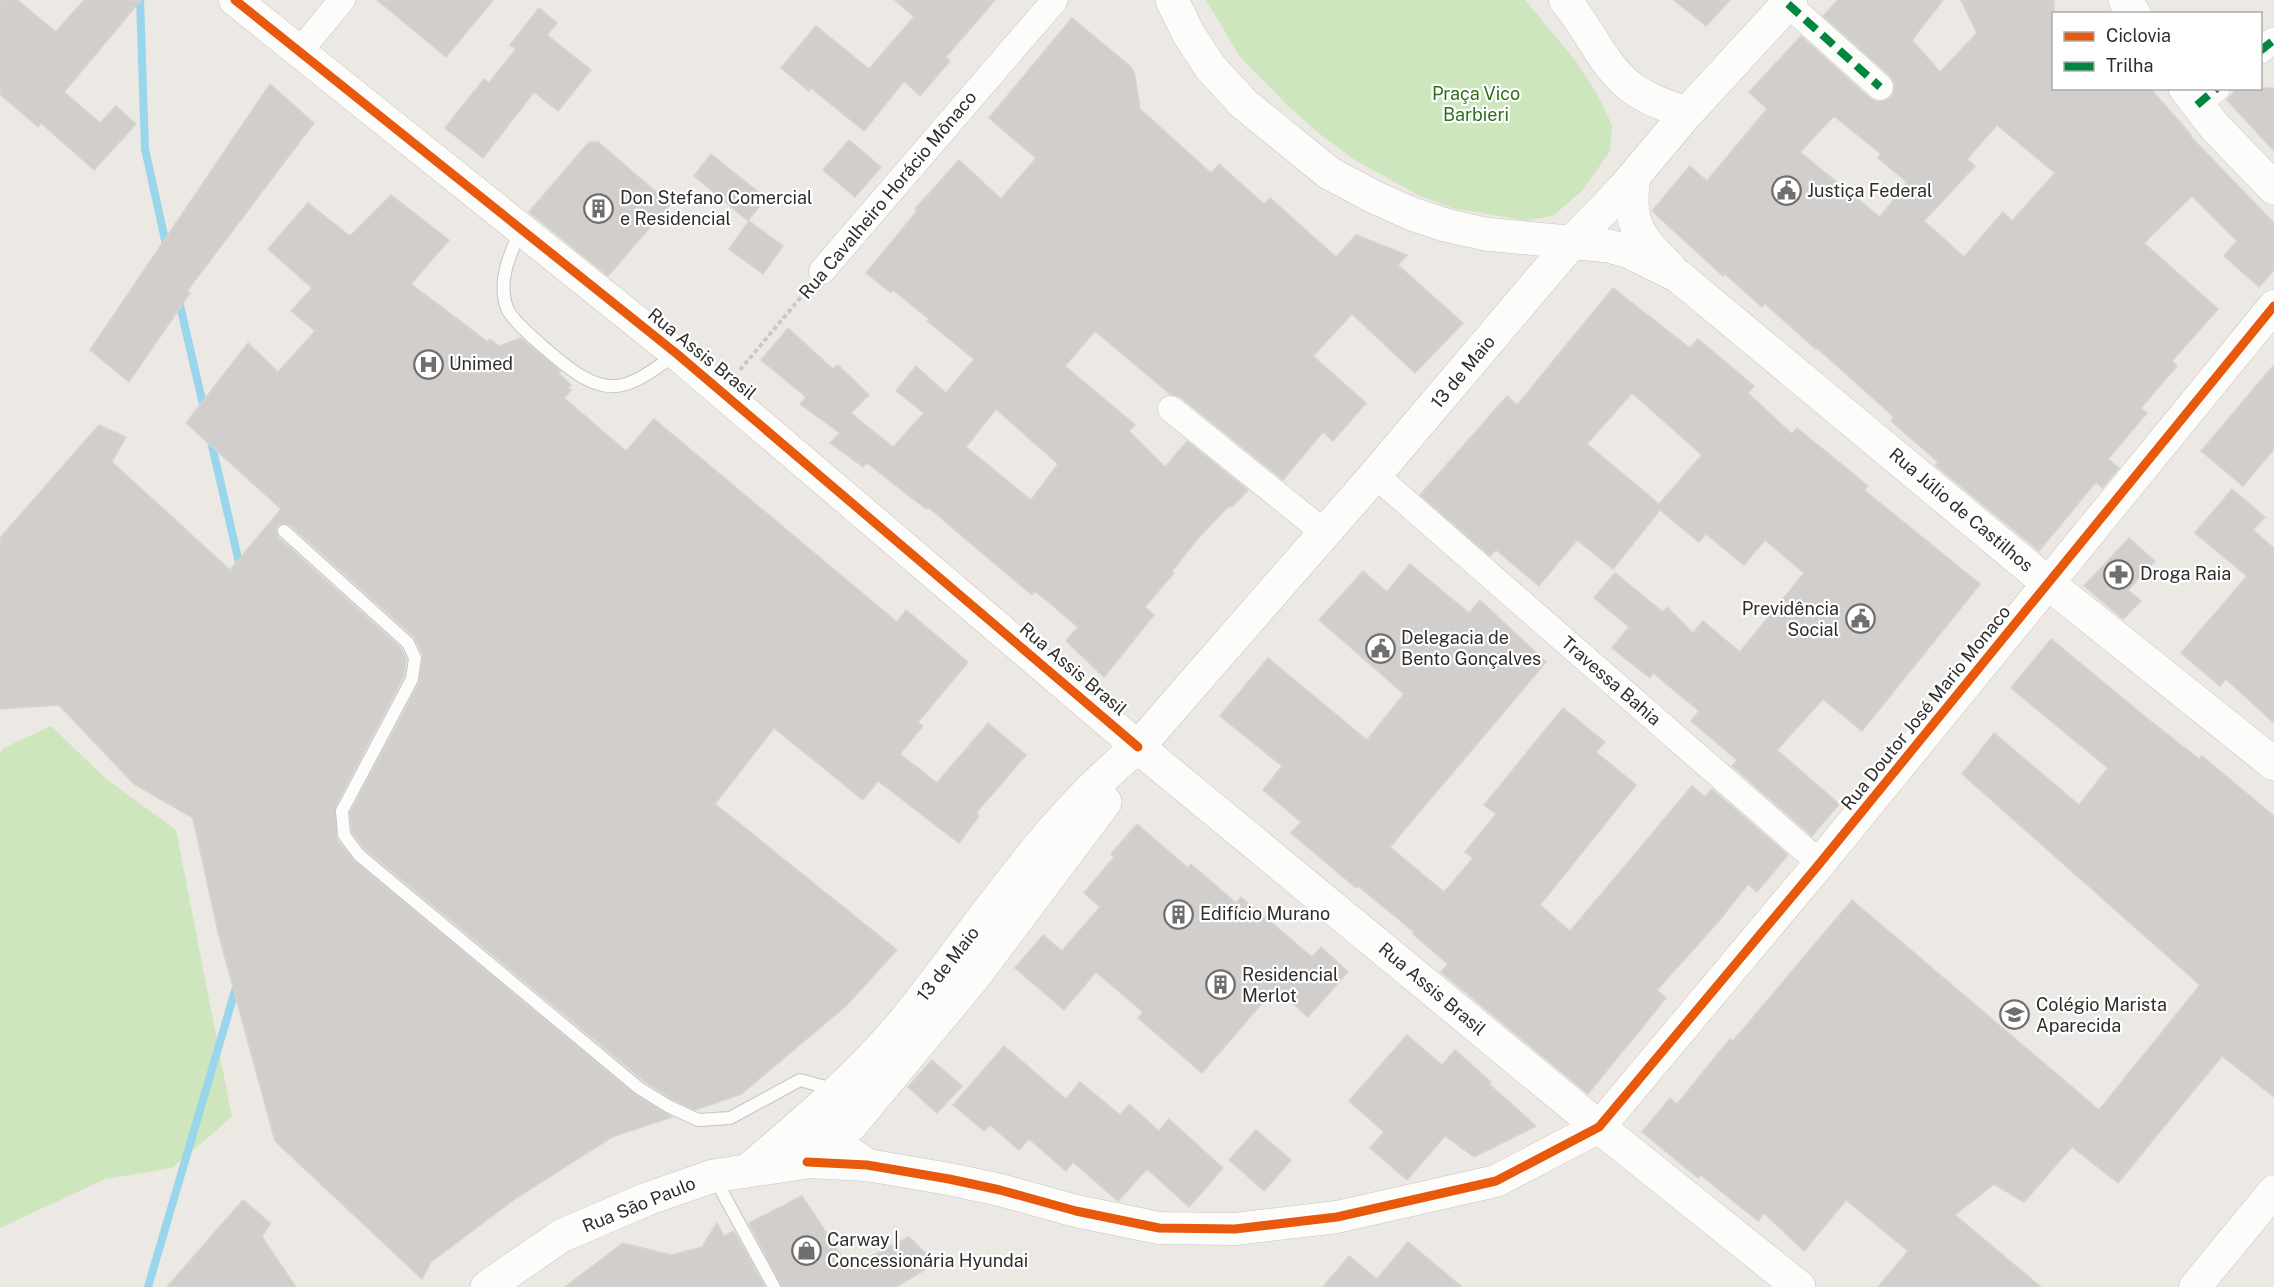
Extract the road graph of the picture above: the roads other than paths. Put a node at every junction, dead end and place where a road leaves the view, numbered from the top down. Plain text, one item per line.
1 (235, 0) edge
2 (342, 0) edge
3 (1054, 0) edge
4 (1172, 0) edge
5 (1565, 0) edge
6 (1789, 2) edge
7 (2274, 40) edge
8 (2262, 49) edge
9 (299, 52) junction
10 (1880, 87) dead end
11 (2200, 94) edge
12 (1687, 113) junction
13 (1634, 177) junction
14 (2274, 188) edge
15 (521, 229) junction
16 (1573, 241) junction
17 (822, 272) road end
18 (1678, 276) junction
19 (2274, 306) edge
20 (677, 354) junction
21 (1171, 409) dead end
22 (1375, 475) junction
23 (284, 531) dead end
24 (1325, 533) junction
25 (2049, 584) junction
26 (1138, 747) junction
27 (2274, 764) edge
28 (1820, 863) junction
29 (901, 1025) junction
30 (837, 1091) junction
31 (1599, 1127) junction
32 (832, 1141) junction
33 (807, 1162) junction
34 (867, 1166) junction
35 (747, 1171) junction
36 (713, 1176) junction
37 (2274, 1191) edge
38 (487, 1287) edge
39 (774, 1287) edge
40 (1799, 1287) edge
41 (2194, 1287) edge

1 - 9 street, Rua Assis Brasil
2 - 9 street
3 - 17 street, Rua Cavalheiro Horácio Mônaco
4 - 16 main road, Rua Júlio de Castilhos
5 - 12 street
6 - 10 street
6 - 12 main road, 13 de Maio
7 - 8 street
9 - 15 street, Rua Assis Brasil
11 - 14 main road
12 - 13 main road, 13 de Maio
13 - 16 main road, 13 de Maio
13 - 18 main road, Rua Júlio de Castilhos
15 - 20 street, Rua Assis Brasil
15 - 20 lane
16 - 18 main road, Rua Júlio de Castilhos
16 - 22 main road, 13 de Maio
18 - 25 main road, Rua Júlio de Castilhos
19 - 25 street, Rua Doutor José Mario Monaco
20 - 26 street, Rua Assis Brasil
21 - 24 street
22 - 24 main road, 13 de Maio
22 - 28 street, Travessa Bahia
23 - 30 lane
24 - 26 main road, 13 de Maio
25 - 27 main road, Rua Júlio de Castilhos
25 - 28 street, Rua Doutor José Mario Monaco
26 - 29 main road, 13 de Maio
26 - 31 main road, Rua Assis Brasil
26 - 32 main road, 13 de Maio
28 - 31 street, Rua Doutor José Mario Monaco
29 - 30 main road, 13 de Maio
29 - 32 main road
30 - 35 main road, 13 de Maio
31 - 34 street
31 - 40 main road, Rua Assis Brasil
32 - 33 main road, 13 de Maio
32 - 34 main road
33 - 34 street
33 - 35 main road, Rua São Paulo
35 - 36 main road, Rua São Paulo
36 - 38 main road, Rua São Paulo
36 - 39 lane
37 - 41 street

